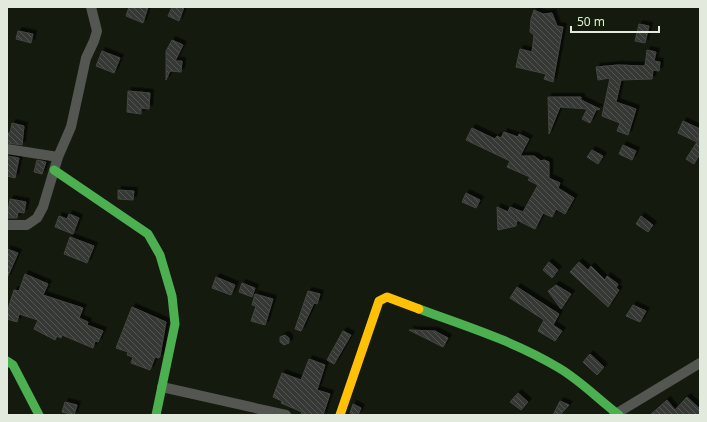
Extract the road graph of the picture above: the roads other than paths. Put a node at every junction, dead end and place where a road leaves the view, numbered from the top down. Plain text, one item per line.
1 (91, 7) edge
2 (7, 149) edge
3 (58, 157) junction
4 (54, 170) junction
5 (7, 226) edge
6 (7, 361) edge
7 (700, 363) edge
8 (162, 387) junction
9 (245, 410) edge
10 (617, 414) edge
11 (39, 415) edge
12 (156, 415) edge
13 (286, 415) edge
14 (340, 415) edge

1 - 3 street
2 - 3 street
3 - 4 street
4 - 5 street
4 - 8 street
6 - 11 street
7 - 10 street
8 - 9 street
8 - 12 street
9 - 13 street
10 - 14 street

